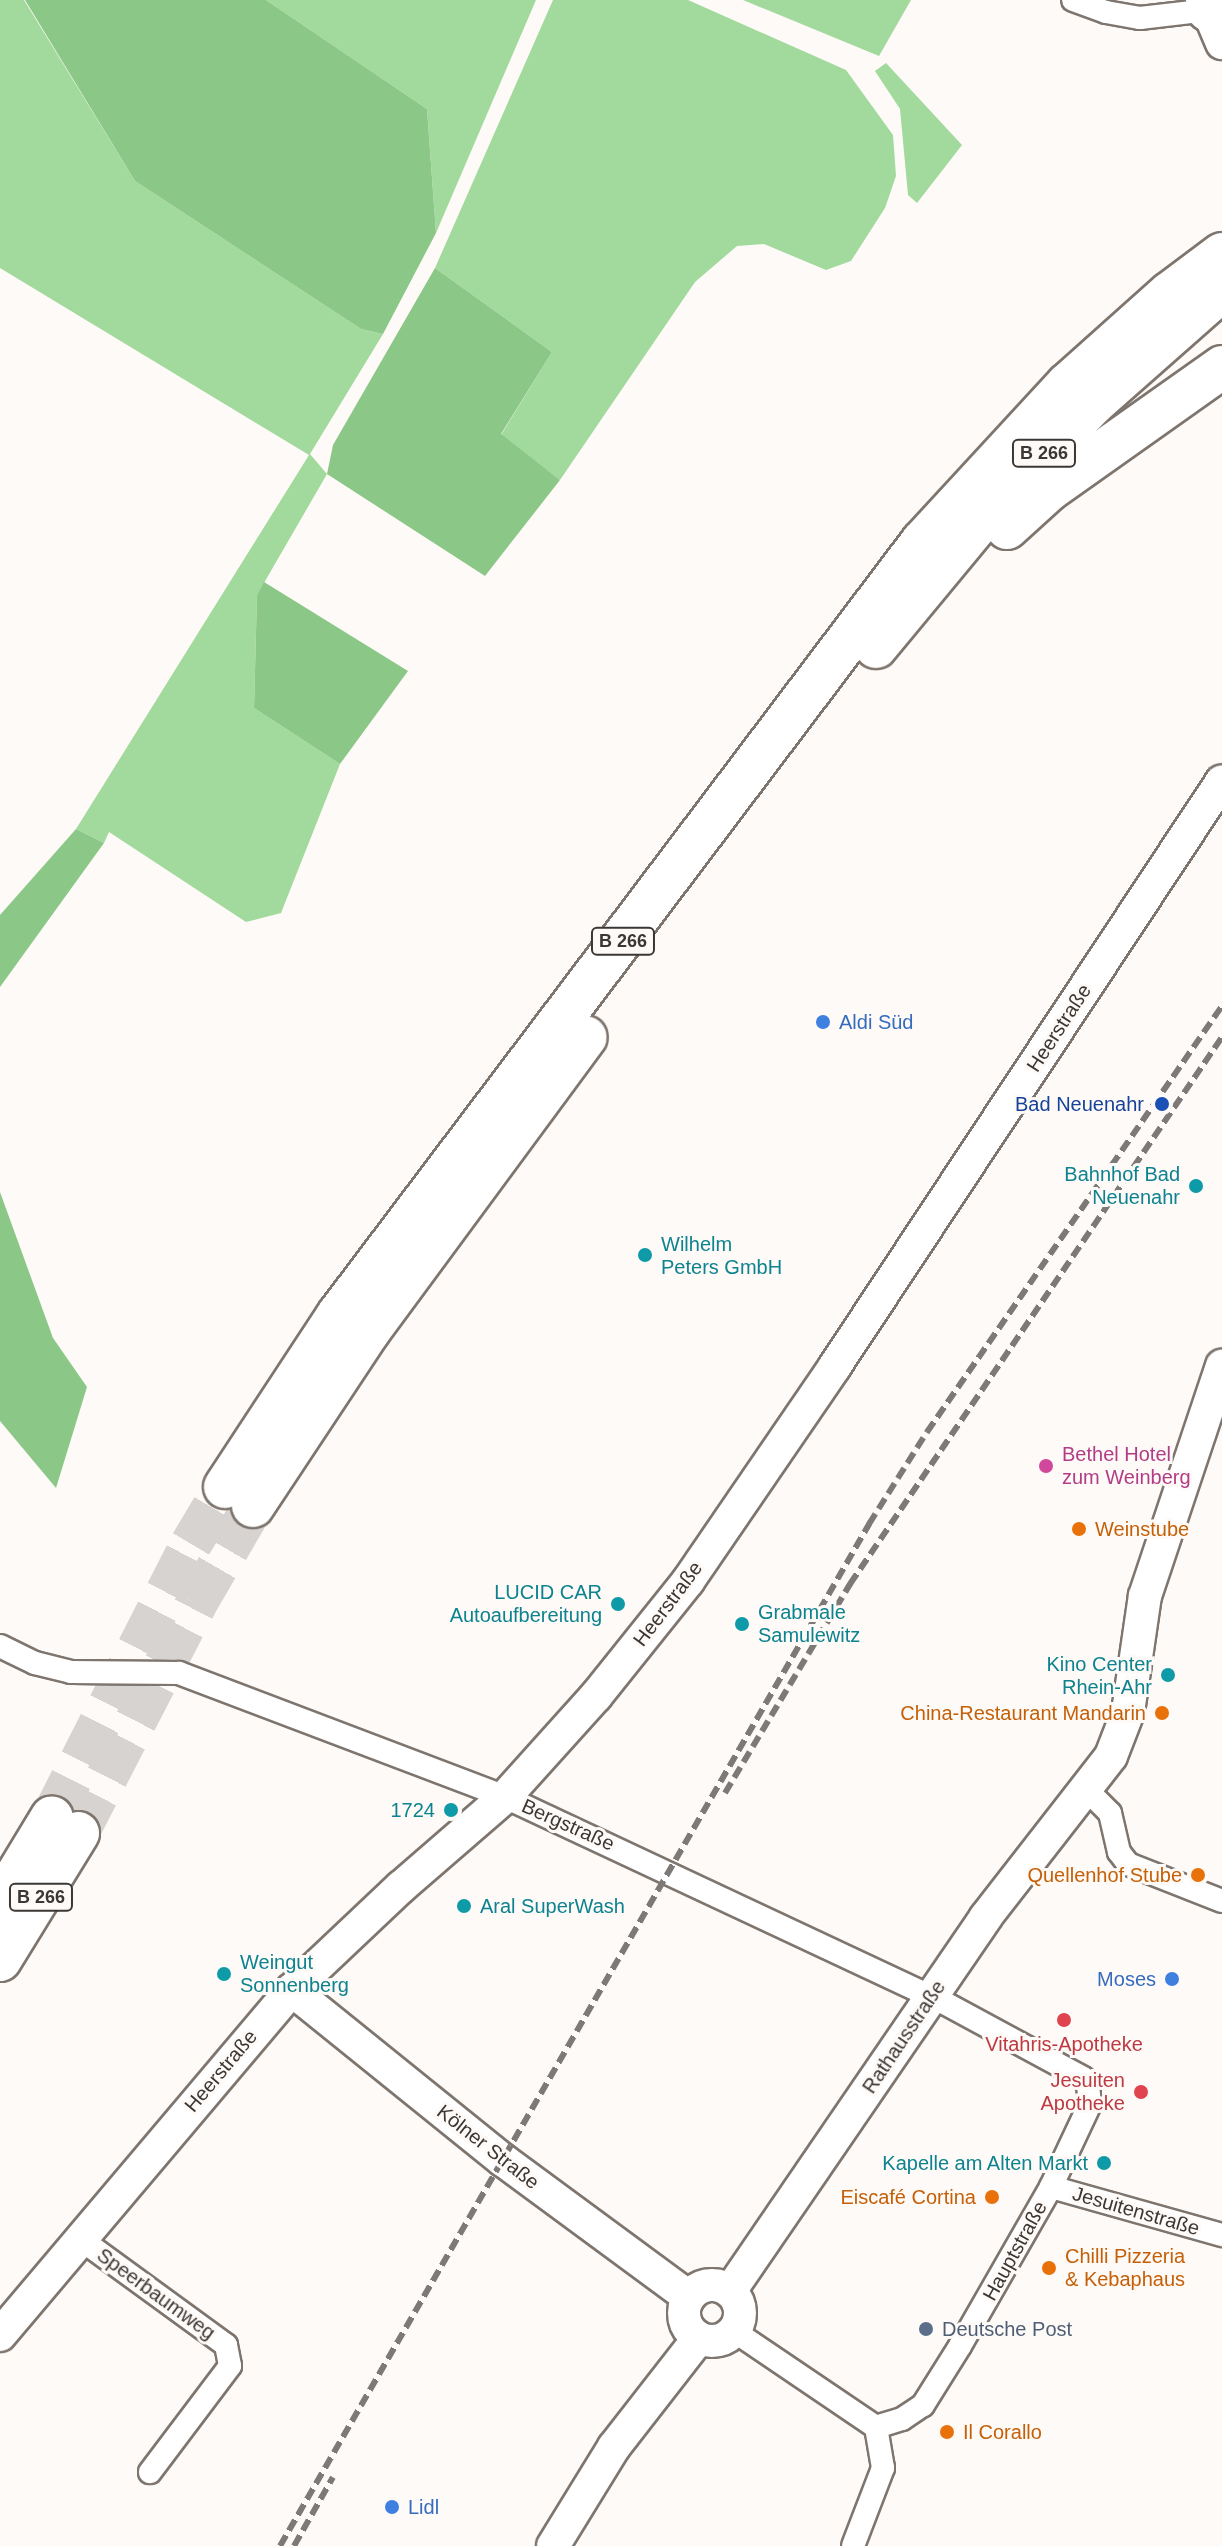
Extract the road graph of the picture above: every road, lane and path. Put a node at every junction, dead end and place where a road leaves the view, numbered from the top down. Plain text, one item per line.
1 (1073, 0) edge
2 (1212, 18) edge
3 (1222, 254) edge
4 (1222, 290) edge
5 (1222, 367) edge
6 (886, 634) junction
7 (1222, 781) edge
8 (1222, 1366) edge
9 (0, 1646) edge
10 (1088, 1791) junction
11 (505, 1797) junction
12 (1222, 1901) edge
13 (0, 1903) edge
14 (0, 1960) edge
15 (292, 1990) junction
16 (931, 1997) junction
17 (1090, 2104) joint
18 (1051, 2187) junction
19 (1222, 2235) edge
20 (79, 2238) junction
21 (730, 2291) junction
22 (689, 2297) junction
23 (734, 2331) junction
24 (0, 2335) edge
25 (699, 2338) junction
26 (876, 2427) junction
27 (150, 2472) dead end
28 (553, 2546) edge
29 (853, 2546) edge

1 - 2 street
3 - 6 highway, B 266
4 - 6 highway, B 266
5 - 6 highway, B 266
7 - 11 street, Heerstraße
8 - 10 street
9 - 11 street, Bergstraße
10 - 12 street
10 - 16 street, Rathausstraße
11 - 15 street, Heerstraße
11 - 16 street, Bergstraße
13 - 14 highway, B 266
15 - 20 street, Heerstraße
15 - 22 street, Kölner Straße
16 - 17 street, Bergstraße
16 - 21 street, Rathausstraße
17 - 18 street, Hauptstraße
18 - 19 street, Jesuitenstraße
18 - 26 street, Hauptstraße
20 - 24 street, Heerstraße
20 - 27 street, Speerbaumweg
21 - 22 street
21 - 23 street
22 - 25 street
23 - 25 street
23 - 26 street
25 - 28 street
26 - 29 street

